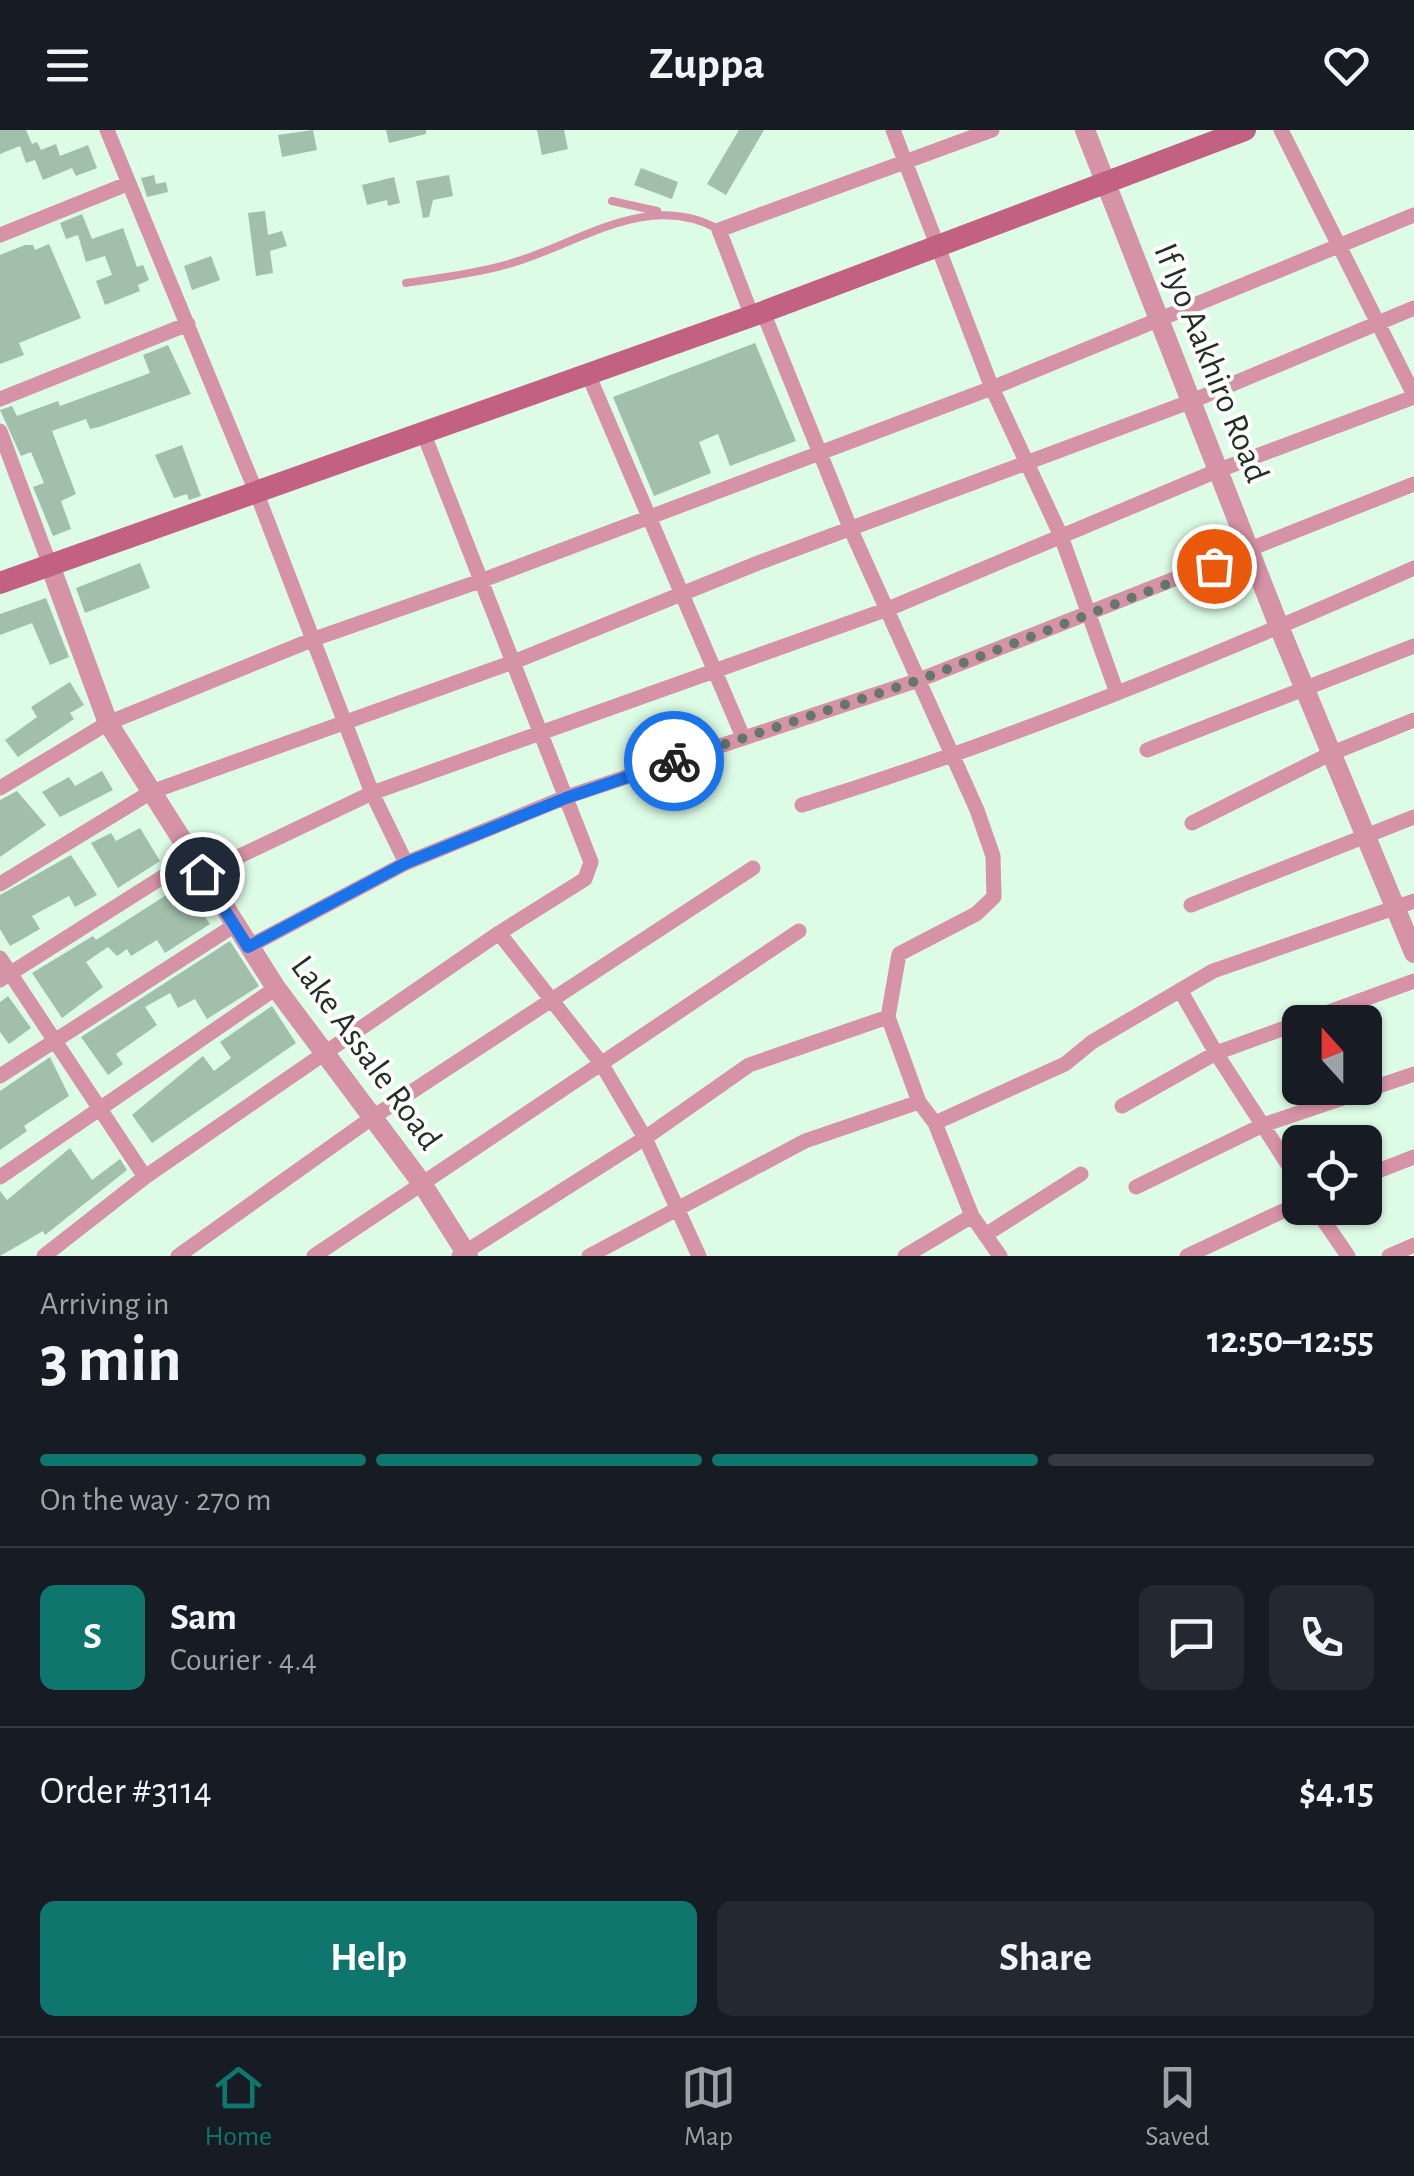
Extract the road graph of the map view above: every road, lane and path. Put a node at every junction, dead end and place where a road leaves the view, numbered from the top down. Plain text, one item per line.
1 (107, 130) edge
2 (893, 130) edge
3 (992, 130) edge
4 (1085, 130) edge
5 (1245, 130) edge
6 (1281, 130) edge
7 (902, 160) junction
8 (127, 184) junction
9 (1105, 184) junction
10 (612, 202) dead end
11 (663, 213) junction
12 (1414, 215) edge
13 (719, 230) junction
14 (0, 235) edge
15 (1338, 246) junction
16 (938, 248) junction
17 (406, 283) dead end
18 (1414, 308) edge
19 (757, 314) junction
20 (1161, 321) junction
21 (188, 324) junction
22 (1380, 324) junction
23 (588, 374) junction
24 (992, 388) junction
25 (1414, 396) edge
26 (0, 399) edge
27 (1192, 402) junction
28 (0, 431) edge
29 (423, 432) junction
30 (819, 453) junction
31 (1024, 463) junction
32 (1219, 470) junction
33 (1414, 484) edge
34 (258, 494) junction
35 (646, 517) junction
36 (851, 530) junction
37 (1061, 536) junction
38 (1251, 552) junction
39 (50, 568) junction
40 (1414, 568) edge
41 (483, 580) junction
42 (0, 584) edge
43 (683, 593) junction
44 (888, 609) junction
45 (1089, 614) junction
46 (1280, 629) junction
47 (314, 639) junction
48 (1414, 646) edge
49 (516, 662) junction
50 (714, 669) junction
51 (919, 680) junction
52 (1306, 692) junction
53 (1117, 693) junction
54 (1414, 720) edge
55 (344, 721) junction
56 (108, 724) junction
57 (543, 732) junction
58 (743, 737) junction
59 (1147, 750) dead end
60 (1330, 754) junction
61 (954, 757) junction
62 (0, 788) edge
63 (150, 792) junction
64 (372, 793) junction
65 (566, 798) junction
66 (802, 805) dead end
67 (1414, 817) edge
68 (1192, 823) dead end
69 (1364, 837) junction
70 (406, 863) junction
71 (196, 867) junction
72 (753, 868) dead end
73 (0, 884) edge
74 (1191, 905) dead end
75 (1404, 905) edge
76 (234, 926) junction
77 (799, 930) dead end
78 (499, 933) junction
79 (248, 947) junction
80 (1414, 953) edge
81 (0, 958) edge
82 (5, 977) edge
83 (1414, 980) edge
84 (276, 988) junction
85 (1180, 990) junction
86 (553, 1000) junction
87 (888, 1017) junction
88 (55, 1041) junction
89 (321, 1052) junction
90 (1216, 1052) junction
91 (601, 1063) junction
92 (1414, 1074) edge
93 (0, 1076) edge
94 (920, 1102) junction
95 (1122, 1106) dead end
96 (100, 1108) junction
97 (373, 1117) junction
98 (935, 1123) junction
99 (1263, 1125) junction
100 (645, 1138) junction
101 (1282, 1155) edge
102 (1414, 1156) edge
103 (1382, 1169) edge
104 (1080, 1174) dead end
105 (0, 1177) edge
106 (145, 1177) junction
107 (421, 1182) junction
108 (1136, 1187) dead end
109 (677, 1210) junction
110 (1282, 1211) edge
111 (972, 1216) junction
112 (1327, 1225) edge
113 (986, 1235) junction
114 (1414, 1245) edge
115 (464, 1255) edge
116 (44, 1256) edge
117 (178, 1256) edge
118 (314, 1256) edge
119 (589, 1256) edge
120 (699, 1256) edge
121 (906, 1256) edge
122 (1000, 1256) edge
123 (1186, 1256) edge
124 (1348, 1256) edge
125 (1389, 1256) edge

1 - 8 street
2 - 7 street
3 - 7 street
4 - 9 street, If Iyo Aakhiro Road
5 - 9 main road
6 - 15 street
7 - 13 street
7 - 16 street
8 - 14 street
8 - 21 street
9 - 16 main road
9 - 20 street, If Iyo Aakhiro Road
10 - 11 lane
11 - 13 lane
11 - 17 lane
12 - 15 street
13 - 19 street
15 - 20 street
15 - 22 street
16 - 19 main road
16 - 24 street
18 - 22 street
19 - 23 main road
19 - 30 street
20 - 24 street
20 - 27 street, If Iyo Aakhiro Road
21 - 26 street
21 - 34 street
22 - 25 street
22 - 27 street
23 - 29 main road
23 - 35 street
24 - 30 street
24 - 31 street
25 - 32 street
27 - 31 street
27 - 32 street, If Iyo Aakhiro Road
28 - 39 street
29 - 34 main road
29 - 41 street
30 - 35 street
30 - 36 street
31 - 36 street
31 - 37 street
32 - 37 street
32 - 38 street, If Iyo Aakhiro Road
33 - 38 street
34 - 39 main road
34 - 47 street
35 - 41 street
35 - 43 street
36 - 43 street
36 - 44 street
37 - 44 street
37 - 45 street
38 - 45 street
38 - 46 street, If Iyo Aakhiro Road
39 - 42 main road
39 - 56 street, Lake Assale Road
40 - 46 street
41 - 47 street
41 - 49 street
43 - 49 street
43 - 50 street
44 - 50 street
44 - 51 street
45 - 51 street
45 - 53 street
46 - 52 street, If Iyo Aakhiro Road
46 - 53 street
47 - 55 street
47 - 56 street
48 - 52 street
49 - 55 street
49 - 57 street
50 - 57 street
50 - 58 street
51 - 58 street
51 - 61 street
52 - 59 street
52 - 60 street, If Iyo Aakhiro Road
53 - 61 street
54 - 60 street
55 - 63 street
55 - 64 street
56 - 62 street
56 - 63 street, Lake Assale Road
57 - 64 street
57 - 65 street
58 - 65 street
60 - 68 street
60 - 69 street, If Iyo Aakhiro Road
61 - 66 street
61 - 87 street
63 - 71 street, Lake Assale Road
63 - 73 street
64 - 70 street
64 - 71 street
65 - 70 street
65 - 78 street
67 - 69 street
69 - 74 street
69 - 75 street, If Iyo Aakhiro Road
70 - 79 street
71 - 76 street, Lake Assale Road
71 - 82 street
72 - 86 street
75 - 80 street, If Iyo Aakhiro Road
75 - 85 street
76 - 79 street, Lake Assale Road
76 - 88 street
77 - 91 street
78 - 86 street
78 - 89 street
79 - 84 street, Lake Assale Road
81 - 82 street
82 - 88 street
83 - 90 street
84 - 89 street, Lake Assale Road
84 - 96 street
85 - 90 street
85 - 98 street
86 - 91 street
86 - 97 street
87 - 94 street
87 - 100 street
88 - 93 street
88 - 96 street
89 - 97 street, Lake Assale Road
89 - 106 street
90 - 95 street
90 - 99 street
91 - 100 street
91 - 107 street
92 - 99 street
94 - 98 street
94 - 109 street
96 - 105 street
96 - 106 street
97 - 107 street, Lake Assale Road
97 - 117 street
98 - 111 street
99 - 101 street
99 - 108 street
100 - 109 street
100 - 115 street
102 - 103 street
104 - 113 street
106 - 116 street
107 - 115 street, Lake Assale Road
107 - 118 street
109 - 119 street
109 - 120 street
110 - 123 street
111 - 113 street
111 - 121 street
112 - 124 street
113 - 122 street
114 - 125 street

